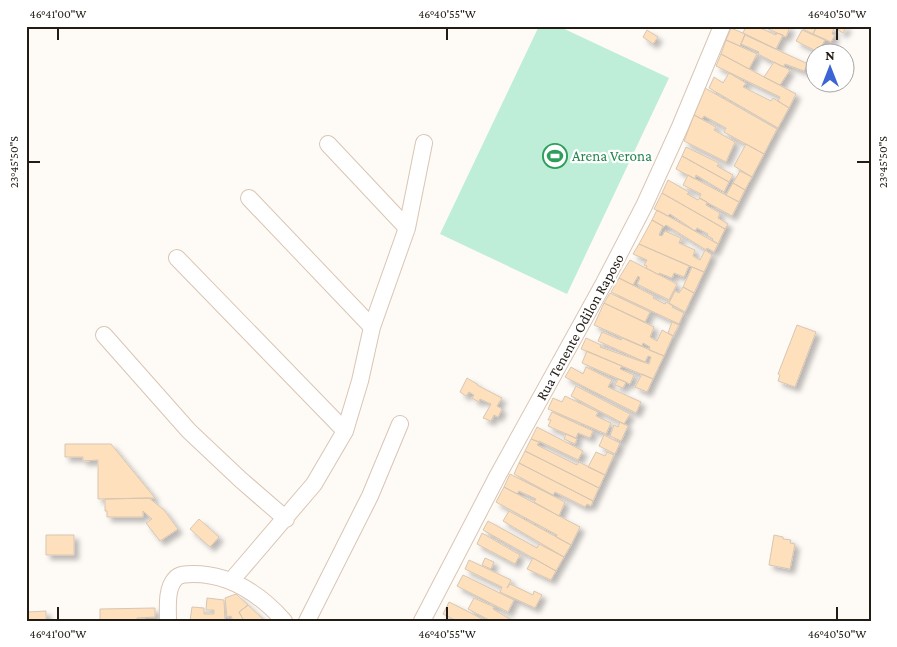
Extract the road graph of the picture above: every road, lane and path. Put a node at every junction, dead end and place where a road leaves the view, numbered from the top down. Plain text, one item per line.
1 (722, 26) edge
2 (424, 142) dead end
3 (328, 144) dead end
4 (249, 198) dead end
5 (407, 228) junction
6 (177, 258) dead end
7 (372, 327) junction
8 (104, 335) dead end
9 (400, 424) dead end
10 (345, 431) junction
11 (286, 519) junction
12 (231, 581) junction
13 (168, 621) edge
14 (284, 621) edge
15 (307, 621) edge
16 (422, 621) edge

1 - 16 street, Rua Tenente Odilon Raposo
2 - 5 street
3 - 5 street
4 - 7 street
5 - 7 street
6 - 10 street
7 - 10 street
8 - 11 street
9 - 15 street
10 - 11 street
11 - 12 street
12 - 13 street
12 - 14 street

